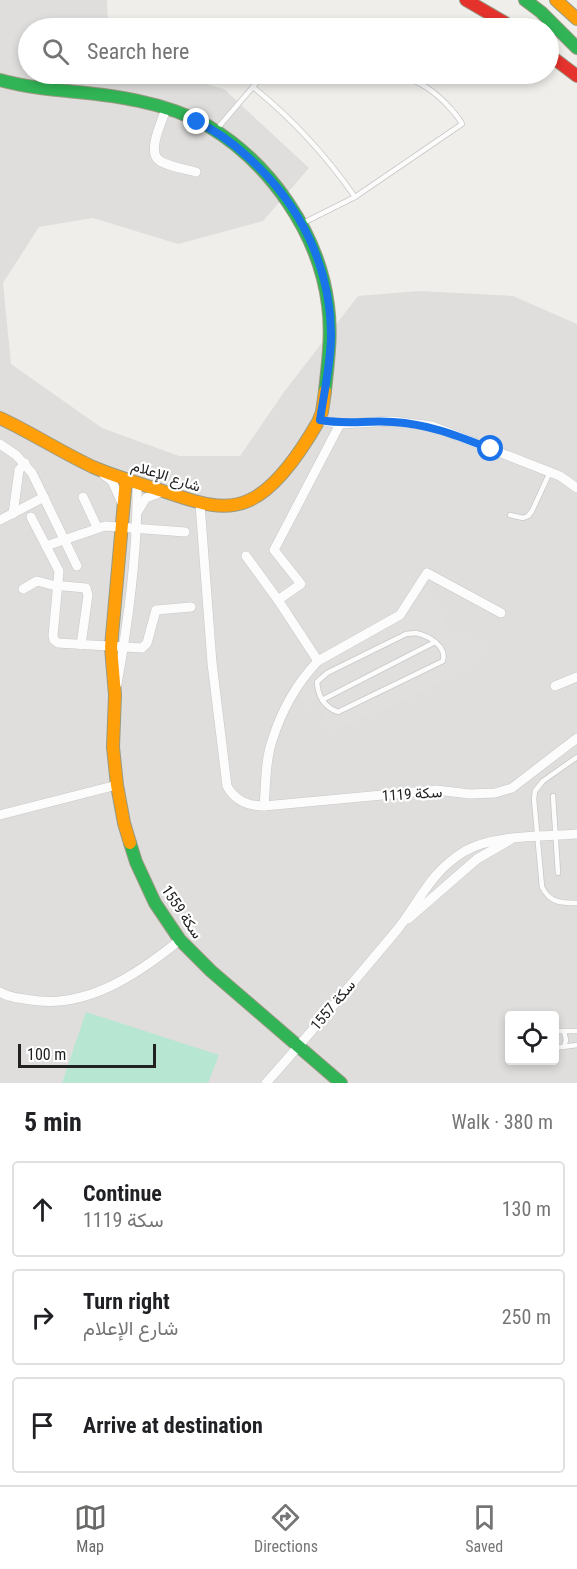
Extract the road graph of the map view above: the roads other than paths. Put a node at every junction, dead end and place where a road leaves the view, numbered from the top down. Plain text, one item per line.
1 (466, 0) edge
2 (525, 0) edge
3 (556, 0) edge
4 (498, 18) edge
5 (547, 18) edge
6 (577, 18) edge
7 (559, 30) edge
8 (577, 48) edge
9 (559, 62) edge
10 (577, 76) edge
11 (0, 80) edge
12 (256, 84) edge
13 (424, 84) edge
14 (253, 87) junction
15 (166, 109) junction
16 (216, 130) junction
17 (196, 172) dead end
18 (355, 197) junction
19 (303, 223) junction
20 (0, 418) edge
21 (320, 420) junction
22 (340, 424) junction
23 (0, 444) edge
24 (25, 463) junction
25 (93, 466) junction
26 (549, 472) junction
27 (132, 481) junction
28 (577, 488) edge
29 (164, 491) junction
30 (44, 497) junction
31 (83, 497) dead end
32 (200, 504) junction
33 (124, 508) junction
34 (138, 513) junction
35 (13, 514) junction
36 (510, 515) dead end
37 (31, 517) dead end
38 (0, 520) edge
39 (122, 526) junction
40 (97, 527) junction
41 (136, 527) junction
42 (185, 532) dead end
43 (65, 539) junction
44 (46, 546) junction
45 (246, 556) dead end
46 (77, 567) dead end
47 (59, 586) junction
48 (23, 589) dead end
49 (278, 600) junction
50 (191, 607) dead end
51 (501, 613) dead end
52 (435, 642) junction
53 (81, 645) junction
54 (117, 647) junction
55 (318, 661) junction
56 (327, 673) junction
57 (577, 677) edge
58 (555, 686) dead end
59 (322, 700) junction
60 (577, 738) edge
61 (577, 757) edge
62 (117, 785) junction
63 (554, 796) dead end
64 (264, 806) junction
65 (0, 816) edge
66 (577, 834) edge
67 (555, 836) junction
68 (538, 837) junction
69 (512, 838) junction
70 (449, 862) junction
71 (558, 873) dead end
72 (461, 874) junction
73 (432, 879) junction
74 (443, 888) junction
75 (577, 903) edge
76 (399, 927) junction
77 (180, 940) junction
78 (0, 992) edge
79 (559, 1031) edge
80 (564, 1031) junction
81 (577, 1031) edge
82 (577, 1045) edge
83 (298, 1047) junction
84 (564, 1047) junction
85 (559, 1048) edge
86 (267, 1083) edge
87 (341, 1083) edge

1 - 4 main road
2 - 5 main road
3 - 6 main road
7 - 8 main road
9 - 10 main road
11 - 15 main road, شارع الإعلام
12 - 14 lane
13 - 18 lane
14 - 16 lane
14 - 18 lane
15 - 16 main road, شارع الإعلام
15 - 17 street
16 - 19 main road, شارع الإعلام
18 - 19 lane
19 - 21 main road, شارع الإعلام
20 - 25 main road, شارع الإعلام
21 - 22 street
21 - 32 main road, شارع الإعلام
22 - 26 street
22 - 49 street
23 - 24 street
24 - 30 street
24 - 35 street
25 - 27 main road, شارع الإعلام
25 - 33 street
26 - 28 street
26 - 36 lane
27 - 29 main road, شارع الإعلام
27 - 33 main road, سكة 1559
27 - 34 street, سكة 1559
29 - 32 main road, شارع الإعلام
29 - 34 street
30 - 35 street
30 - 43 street
31 - 40 street
32 - 64 street
33 - 39 main road, سكة 1559
34 - 41 street, سكة 1559
35 - 38 street
37 - 44 street
39 - 40 street
39 - 41 street
39 - 54 main road, سكة 1559
40 - 43 street
41 - 42 street
41 - 54 street, سكة 1559
43 - 44 street
43 - 46 street
44 - 47 street
45 - 49 street
47 - 48 street
47 - 53 street
47 - 53 street
49 - 55 street
50 - 54 street
51 - 55 street
52 - 56 lane
52 - 59 lane
52 - 59 lane
53 - 54 street
54 - 62 main road, سكة 1559
55 - 56 lane
55 - 64 street
56 - 59 lane
57 - 58 street
60 - 64 street, سكة 1119
61 - 68 lane
62 - 65 street
62 - 77 main road, سكة 1559
63 - 67 lane
66 - 67 street, سكة 1557
67 - 68 street, سكة 1557
67 - 71 lane
68 - 69 street, سكة 1557
68 - 75 lane
69 - 70 street, سكة 1557
69 - 72 street, سكة 1557
70 - 72 street
70 - 73 street, سكة 1557
72 - 74 street, سكة 1557
73 - 74 street
73 - 76 street, سكة 1557
74 - 76 street, سكة 1557
76 - 83 street, سكة 1557
77 - 78 street
77 - 83 main road, سكة 1559
79 - 80 lane
80 - 81 lane
80 - 84 lane
82 - 84 lane
83 - 86 street, سكة 1557
83 - 87 main road, سكة 1559
84 - 85 lane

